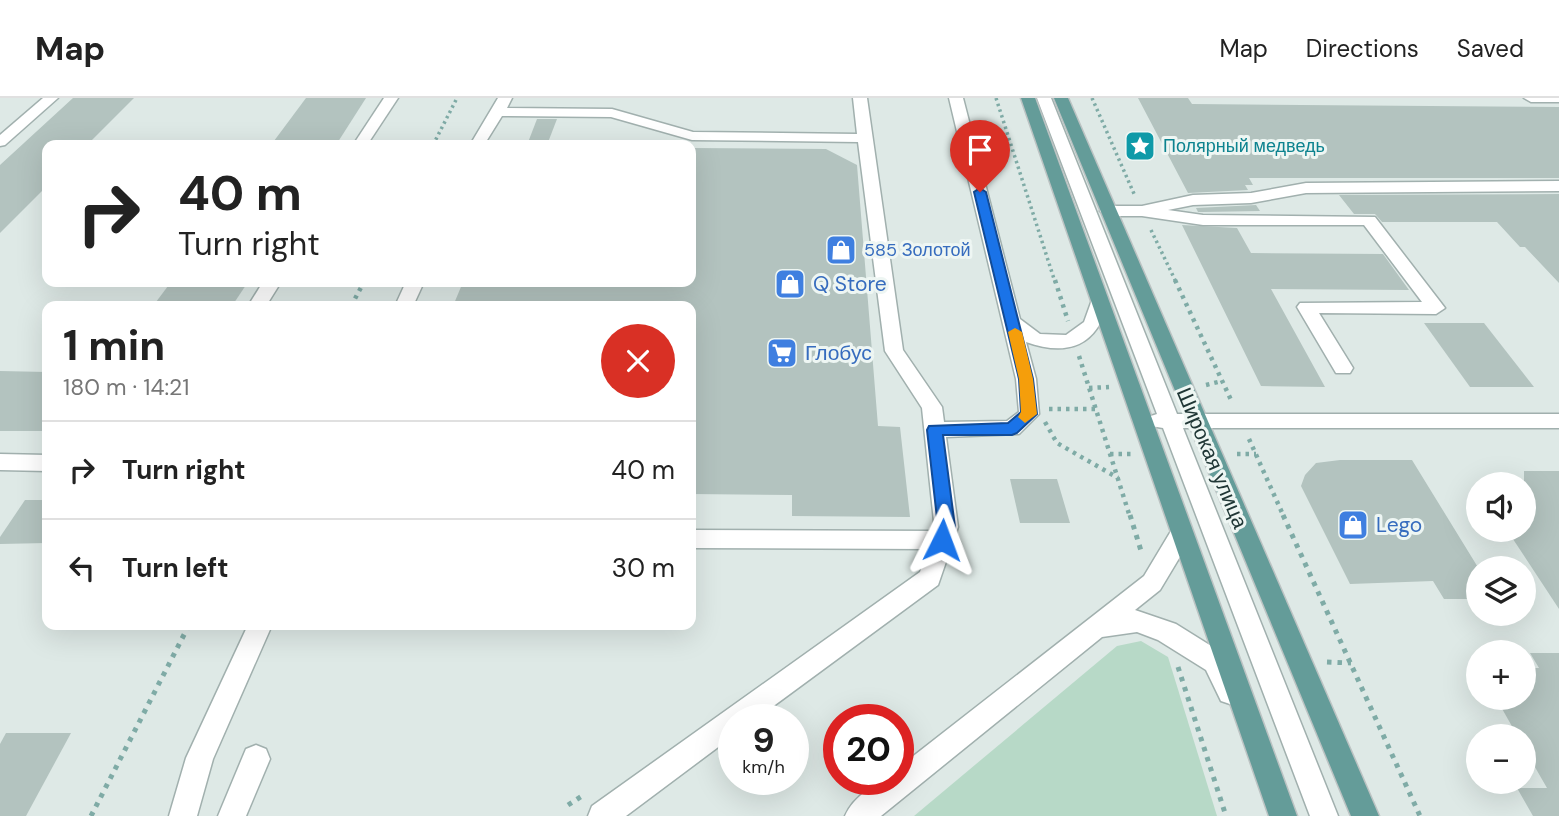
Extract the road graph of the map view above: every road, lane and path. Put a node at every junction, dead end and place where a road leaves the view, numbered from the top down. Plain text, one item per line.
1 (51, 98) edge
2 (391, 98) edge
3 (457, 98) edge
4 (860, 98) edge
5 (957, 98) edge
6 (1028, 98) edge
7 (1044, 98) edge
8 (1061, 98) edge
9 (1092, 98) edge
10 (1531, 98) edge
11 (1559, 98) edge
12 (501, 105) edge
13 (865, 138) junction
14 (363, 140) edge
15 (436, 140) edge
16 (477, 140) edge
17 (0, 142) edge
18 (1559, 186) edge
19 (1108, 211) junction
20 (1142, 211) junction
21 (1099, 301) junction
22 (1013, 323) junction
23 (1343, 368) dead end
24 (1222, 381) junction
25 (1206, 385) dead end
26 (1112, 387) dead end
27 (1089, 388) dead end
28 (1044, 420) dead end
29 (1142, 421) junction
30 (1171, 421) junction
31 (1196, 421) junction
32 (1240, 421) junction
33 (1559, 421) edge
34 (934, 430) junction
35 (1110, 454) dead end
36 (1135, 454) dead end
37 (1237, 454) dead end
38 (1256, 454) junction
39 (0, 463) edge
40 (42, 463) edge
41 (1118, 478) dead end
42 (1182, 533) junction
43 (696, 539) edge
44 (942, 540) junction
45 (1097, 627) junction
46 (186, 630) edge
47 (258, 630) edge
48 (1327, 662) dead end
49 (1177, 663) dead end
50 (1350, 663) junction
51 (756, 704) edge
52 (718, 732) edge
53 (1258, 749) junction
54 (256, 759) dead end
55 (591, 790) dead end
56 (568, 804) dead end
57 (91, 816) edge
58 (183, 816) edge
59 (232, 816) edge
60 (602, 816) edge
61 (859, 816) edge
62 (1226, 816) edge
63 (1283, 816) edge
64 (1324, 816) edge
65 (1365, 816) edge
66 (1420, 816) edge

1 - 17 street
2 - 14 street
3 - 15 path
4 - 13 street
5 - 22 street
6 - 21 main road
7 - 30 street, Широкая улица
8 - 19 main road, Широкая улица
9 - 20 path
10 - 11 street
12 - 13 street
12 - 16 street
13 - 34 street
18 - 20 street
19 - 20 street
19 - 31 main road, Широкая улица
20 - 23 street
20 - 24 path
21 - 22 street
21 - 29 main road
22 - 34 street
24 - 25 path
24 - 32 path
26 - 27 path
28 - 41 path
29 - 30 street
29 - 42 main road
30 - 31 street
30 - 64 street, Широкая улица
31 - 32 street
31 - 65 main road, Широкая улица
32 - 33 street
32 - 38 path
34 - 44 street
35 - 36 path
37 - 38 path
38 - 50 path
39 - 40 street
42 - 45 street
42 - 53 main road
43 - 44 street
44 - 51 street
45 - 53 street
45 - 61 street
46 - 57 path
47 - 58 street
48 - 50 path
49 - 62 path
50 - 66 path
52 - 60 street
53 - 63 main road
54 - 59 street
55 - 56 path

